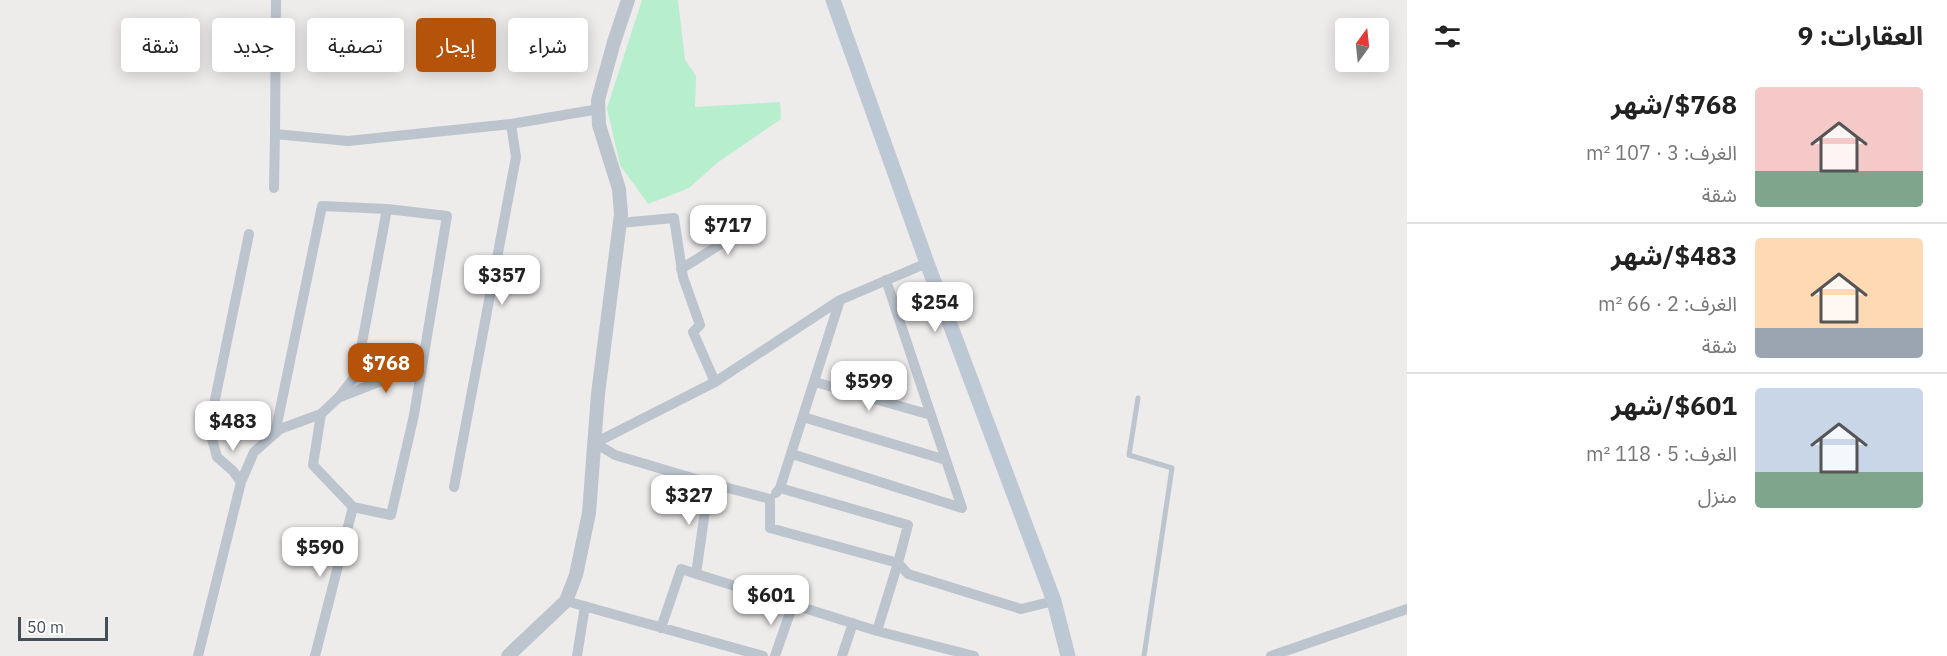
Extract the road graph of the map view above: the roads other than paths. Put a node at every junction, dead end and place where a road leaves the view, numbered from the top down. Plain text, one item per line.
1 (276, 0) edge
2 (628, 0) edge
3 (833, 0) edge
4 (598, 109) junction
5 (511, 124) junction
6 (275, 134) junction
7 (274, 188) dead end
8 (387, 209) junction
9 (759, 220) dead end
10 (620, 223) junction
11 (249, 234) dead end
12 (927, 263) junction
13 (681, 269) junction
14 (886, 280) junction
15 (840, 300) junction
16 (422, 365) junction
17 (715, 382) junction
18 (814, 382) junction
19 (339, 398) junction
20 (1138, 398) dead end
21 (321, 414) junction
22 (931, 415) junction
23 (804, 417) junction
24 (275, 434) junction
25 (595, 443) junction
26 (792, 454) junction
27 (946, 460) junction
28 (241, 482) junction
29 (709, 483) junction
30 (454, 487) dead end
31 (780, 488) junction
32 (770, 499) junction
33 (352, 507) junction
34 (898, 563) junction
35 (696, 574) junction
36 (566, 601) junction
37 (1054, 601) junction
38 (793, 604) junction
39 (585, 606) junction
40 (1407, 609) edge
41 (853, 623) junction
42 (661, 628) junction
43 (877, 631) junction
44 (198, 656) edge
45 (315, 656) edge
46 (508, 656) edge
47 (577, 656) edge
48 (763, 656) edge
49 (776, 656) edge
50 (842, 656) edge
51 (974, 656) edge
52 (1068, 656) edge
53 (1144, 656) edge
54 (1271, 656) edge

1 - 6 street
2 - 4 street
3 - 12 main road
4 - 5 street
4 - 10 street
5 - 6 street
5 - 30 street
6 - 7 street
8 - 16 street
8 - 19 street
8 - 24 street
9 - 13 street
10 - 13 street
10 - 25 street
11 - 28 street
12 - 14 street
12 - 37 main road
13 - 17 street
14 - 15 street
14 - 22 street
15 - 17 street
15 - 18 street
16 - 19 street
16 - 33 street
17 - 25 street
18 - 22 street
18 - 23 street
19 - 21 street
20 - 53 lane
21 - 24 street
21 - 33 street
22 - 27 street
23 - 26 street
23 - 27 street
24 - 28 street
25 - 29 street
25 - 36 street
26 - 27 street
26 - 31 street
28 - 44 street
29 - 32 street
29 - 35 street
31 - 32 street
31 - 34 street
32 - 34 street
33 - 45 street
34 - 37 street
34 - 43 street
35 - 38 street
35 - 42 street
36 - 39 street
36 - 46 street
37 - 52 main road
38 - 41 street
38 - 49 street
39 - 42 street
39 - 47 street
40 - 54 street
41 - 43 street
41 - 50 street
42 - 48 street
43 - 51 street

